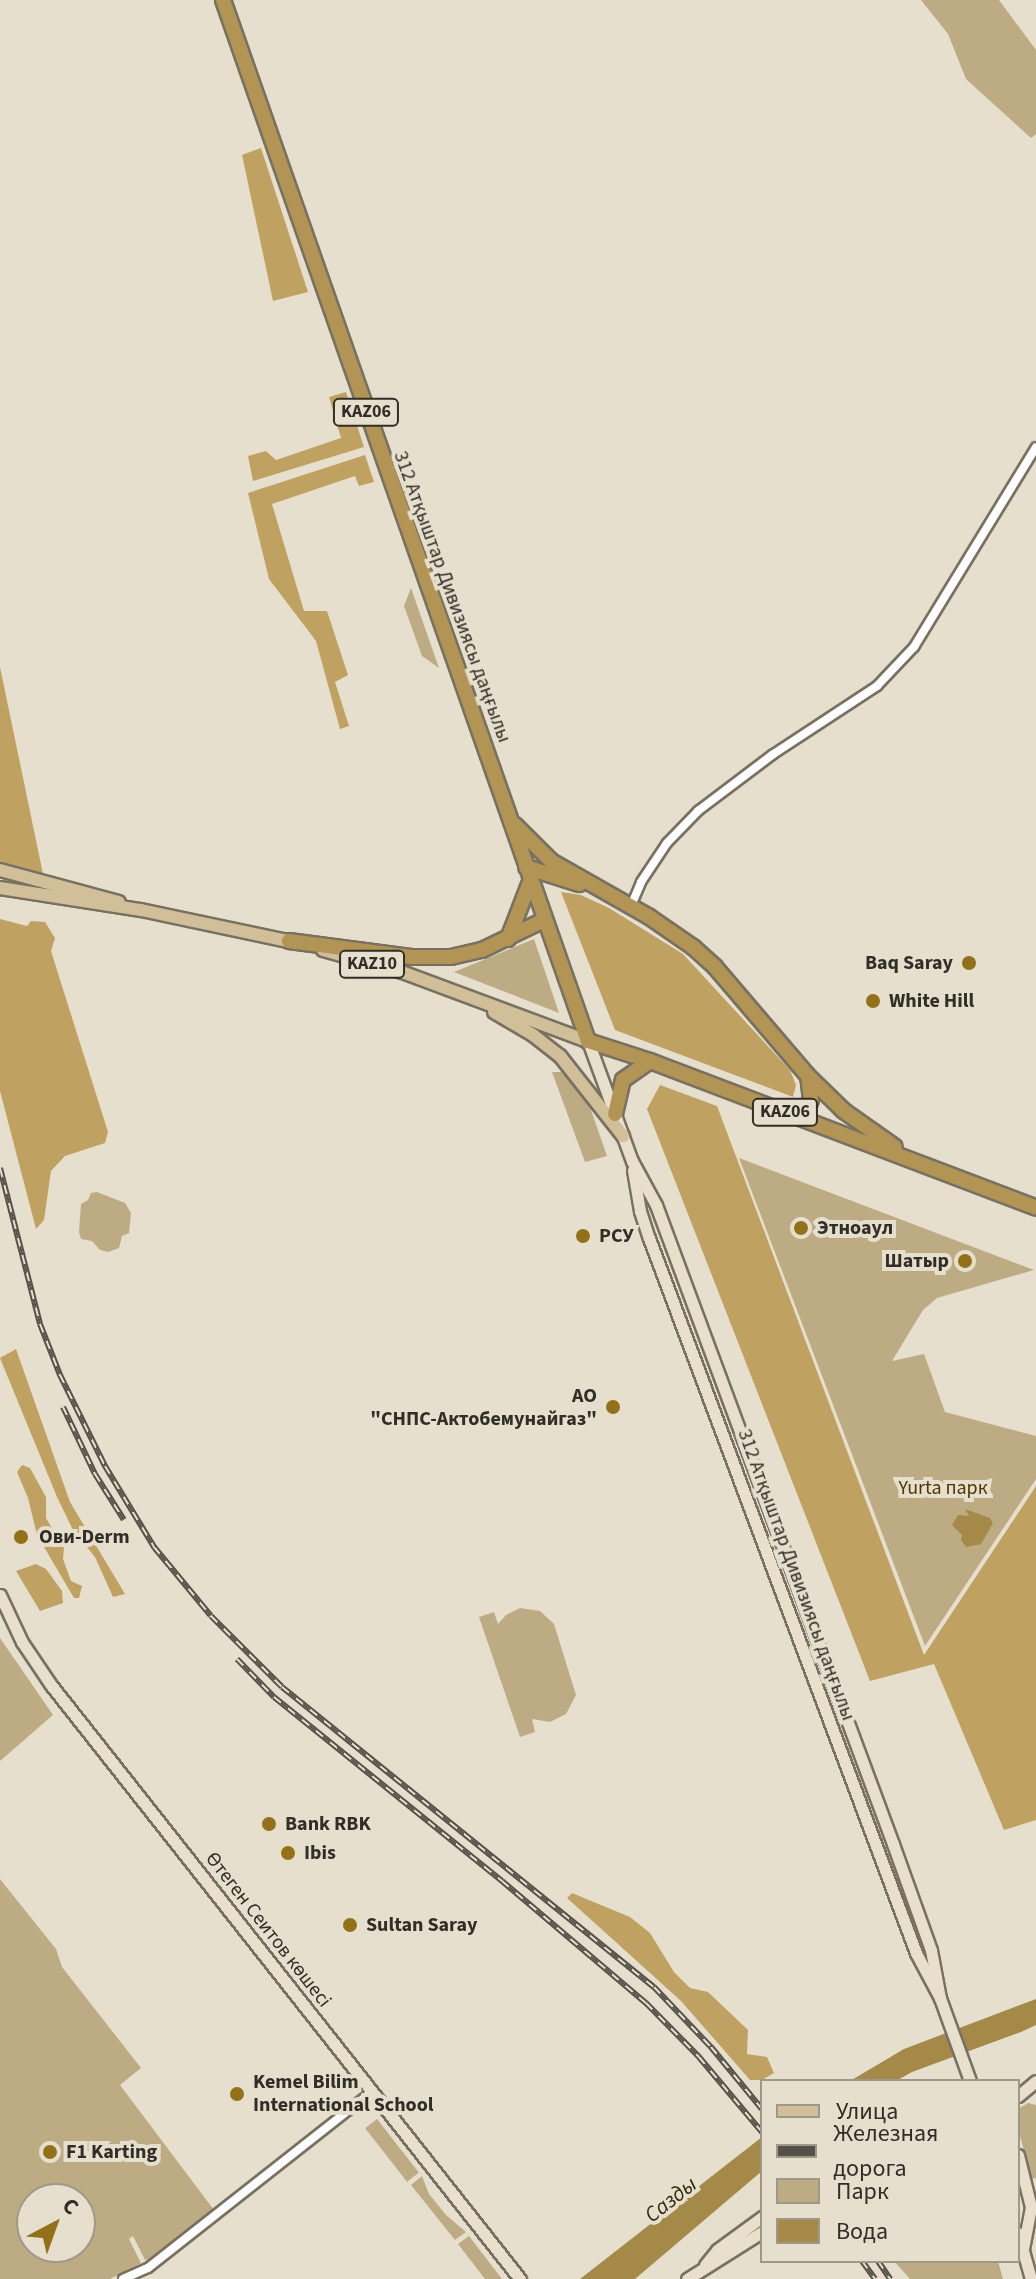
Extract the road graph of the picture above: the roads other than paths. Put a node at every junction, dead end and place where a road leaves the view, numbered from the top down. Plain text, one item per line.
1 (223, 0) edge
2 (1036, 447) edge
3 (512, 822) junction
4 (0, 870) edge
5 (528, 874) junction
6 (0, 888) edge
7 (600, 890) junction
8 (631, 906) junction
9 (141, 910) junction
10 (544, 920) junction
11 (508, 939) junction
12 (289, 941) junction
13 (453, 990) junction
14 (588, 1041) junction
15 (650, 1061) junction
16 (808, 1076) junction
17 (615, 1114) junction
18 (804, 1119) junction
19 (623, 1136) junction
20 (632, 1161) junction
21 (920, 1164) junction
22 (1036, 1208) edge
23 (685, 1285) junction
24 (669, 1291) junction
25 (721, 1383) junction
26 (705, 1389) junction
27 (0, 1595) edge
28 (866, 1773) junction
29 (851, 1779) junction
30 (940, 1998) junction
31 (969, 2079) edge
32 (1036, 2080) edge
33 (373, 2091) junction
34 (1020, 2094) edge
35 (1020, 2163) edge
36 (760, 2218) edge
37 (760, 2233) edge
38 (1020, 2246) edge
39 (702, 2268) junction
40 (123, 2279) edge
41 (520, 2279) edge
42 (687, 2279) edge
43 (1031, 2279) edge

1 - 3 highway, 312 Атқыштар Дивизиясы даңғылы / KАZ06
2 - 8 street
3 - 5 highway, 312 Атқыштар Дивизиясы даңғылы / KАZ06
3 - 7 highway
4 - 9 main road, KAZ10
5 - 7 highway
5 - 10 highway, 312 Атқыштар Дивизиясы даңғылы / KАZ06
5 - 11 highway
6 - 9 main road, KAZ10
7 - 8 highway
8 - 16 highway
9 - 12 main road, KAZ10
10 - 11 highway
10 - 14 highway, 312 Атқыштар Дивизиясы даңғылы / KАZ06
11 - 12 highway
12 - 13 main road, KAZ10
13 - 14 main road, KAZ10
13 - 19 main road
14 - 15 highway, KАZ06
14 - 17 main road, 312 Атқыштар Дивизиясы даңғылы
15 - 17 highway
15 - 18 highway, KАZ06
16 - 18 highway
16 - 21 highway
17 - 19 main road, 312 Атқыштар Дивизиясы даңғылы
18 - 21 highway, KАZ06
19 - 20 main road, 312 Атқыштар Дивизиясы даңғылы
20 - 23 main road, 312 Атқыштар Дивизиясы даңғылы
20 - 24 main road, 312 Атқыштар Дивизиясы даңғылы
21 - 22 highway, KАZ06
23 - 24 main road
23 - 25 main road, 312 Атқыштар Дивизиясы даңғылы
24 - 26 main road, 312 Атқыштар Дивизиясы даңғылы
25 - 26 main road
25 - 28 main road, 312 Атқыштар Дивизиясы даңғылы
26 - 29 main road, 312 Атқыштар Дивизиясы даңғылы
27 - 33 main road, Өтеген Сеитов көшесі
28 - 29 main road
28 - 30 main road, 312 Атқыштар Дивизиясы даңғылы
29 - 30 main road, 312 Атқыштар Дивизиясы даңғылы
30 - 31 main road, 312 Атқыштар Дивизиясы даңғылы
32 - 34 main road
33 - 40 street
33 - 41 main road, Өтеген Сеитов көшесі
35 - 38 main road
36 - 39 main road
37 - 39 main road
38 - 43 main road
39 - 42 main road

